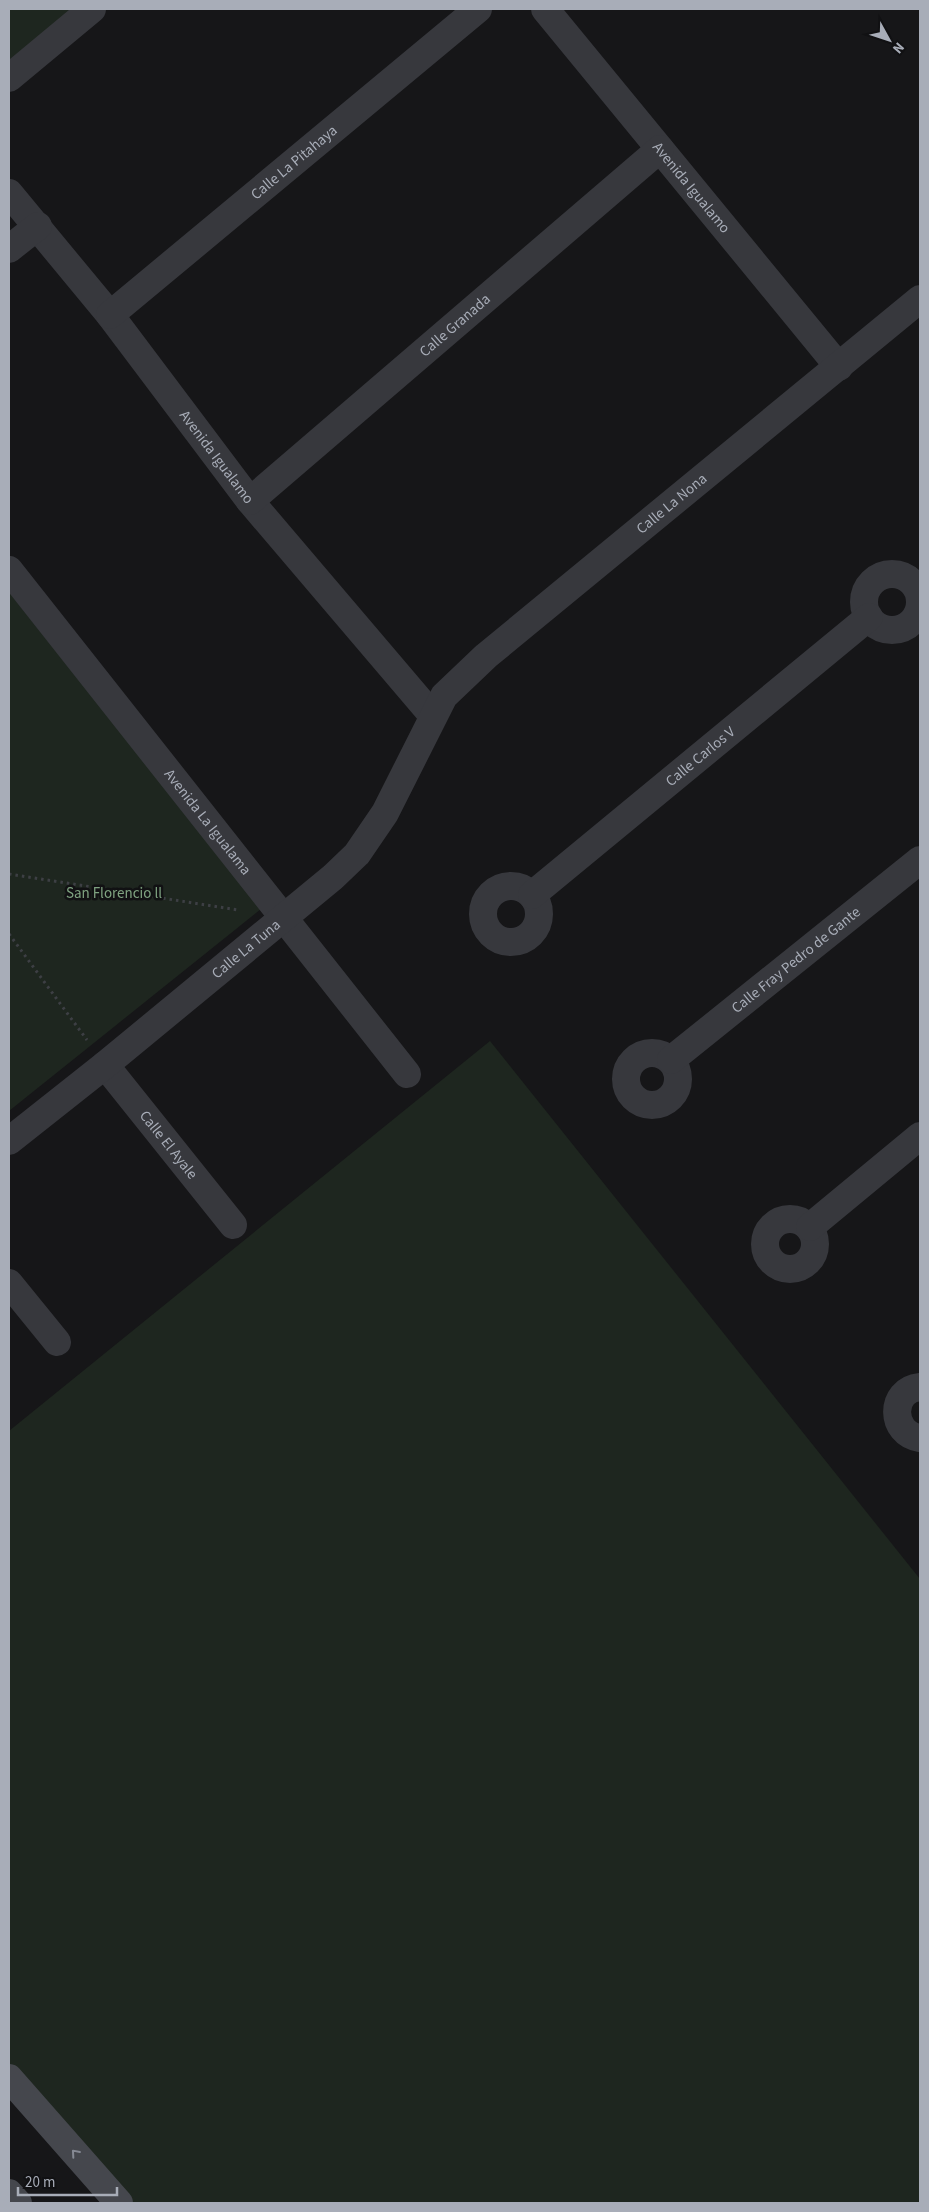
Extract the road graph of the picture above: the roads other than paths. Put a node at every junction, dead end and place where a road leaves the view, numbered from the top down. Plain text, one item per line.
1 (92, 9) edge
2 (478, 9) edge
3 (545, 9) edge
4 (9, 78) edge
5 (660, 149) junction
6 (9, 193) edge
7 (38, 226) junction
8 (9, 249) edge
9 (920, 299) edge
10 (110, 316) junction
11 (839, 367) junction
12 (250, 501) junction
13 (9, 570) edge
14 (916, 579) edge
15 (869, 617) junction
16 (916, 623) edge
17 (434, 716) junction
18 (920, 860) edge
19 (532, 895) dead end
20 (283, 917) junction
21 (671, 1060) dead end
22 (105, 1064) junction
23 (407, 1074) dead end
24 (920, 1136) edge
25 (9, 1141) edge
26 (233, 1225) dead end
27 (810, 1227) dead end
28 (9, 1283) edge
29 (57, 1342) dead end
30 (920, 1387) edge
31 (920, 1438) edge
32 (9, 2078) edge
33 (9, 2193) edge
34 (18, 2203) edge
35 (119, 2203) edge

1 - 4 street
2 - 10 street, Calle La Pitahaya
3 - 5 street, Avenida Igualamo
5 - 11 street, Avenida Igualamo
5 - 12 street, Calle Granada
6 - 7 street, Avenida Igualamo
7 - 8 street
7 - 10 street, Avenida Igualamo
9 - 11 street, Calle La Nona
10 - 12 street, Avenida Igualamo
11 - 17 street, Calle La Nona
12 - 17 street, Avenida Igualamo
13 - 20 street, Avenida La Igualama
14 - 15 street
14 - 16 street
15 - 16 street
15 - 19 street, Calle Carlos V
17 - 20 street, Calle La Tuna
18 - 21 street, Calle Fray Pedro de Gante
20 - 22 street, Calle La Tuna
20 - 23 street, Avenida La Igualama
22 - 25 street, Calle La Tuna
22 - 26 street, Calle El Ayale
24 - 27 street
28 - 29 street
30 - 31 street
35 -> 32 main road
33 - 34 main road

